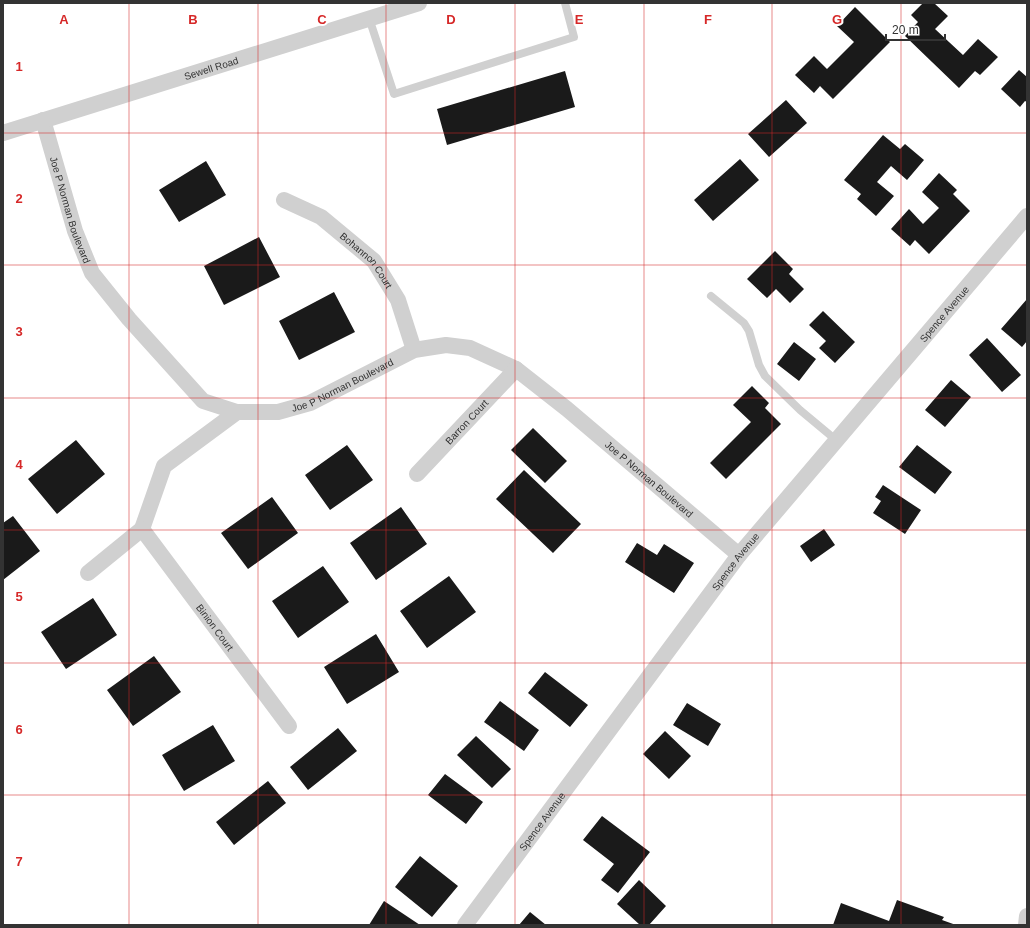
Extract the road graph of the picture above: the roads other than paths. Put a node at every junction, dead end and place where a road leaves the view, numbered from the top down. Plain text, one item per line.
1 (419, 3) edge
2 (564, 3) edge
3 (369, 18) junction
4 (43, 120) junction
5 (3, 133) edge
6 (284, 200) dead end
7 (1027, 216) edge
8 (711, 296) dead end
9 (414, 350) junction
10 (516, 369) junction
11 (237, 412) junction
12 (836, 440) junction
13 (416, 474) dead end
14 (142, 529) junction
15 (739, 554) junction
16 (88, 572) dead end
17 (289, 726) dead end
18 (1027, 916) edge
19 (465, 925) edge
20 (1026, 925) edge

1 - 3 street, Sewell Road
2 - 3 lane
3 - 4 street, Sewell Road
4 - 5 street, Sewell Road
4 - 11 street, Joe P Norman Boulevard
6 - 9 street, Bohannon Court
7 - 12 street, Spence Avenue
8 - 12 lane
9 - 10 street, Joe P Norman Boulevard
9 - 11 street, Joe P Norman Boulevard
10 - 13 street, Barron Court
10 - 15 street, Joe P Norman Boulevard
11 - 14 street
12 - 15 street, Spence Avenue
14 - 16 street
14 - 17 street, Binion Court
15 - 19 street, Spence Avenue
18 - 20 street

